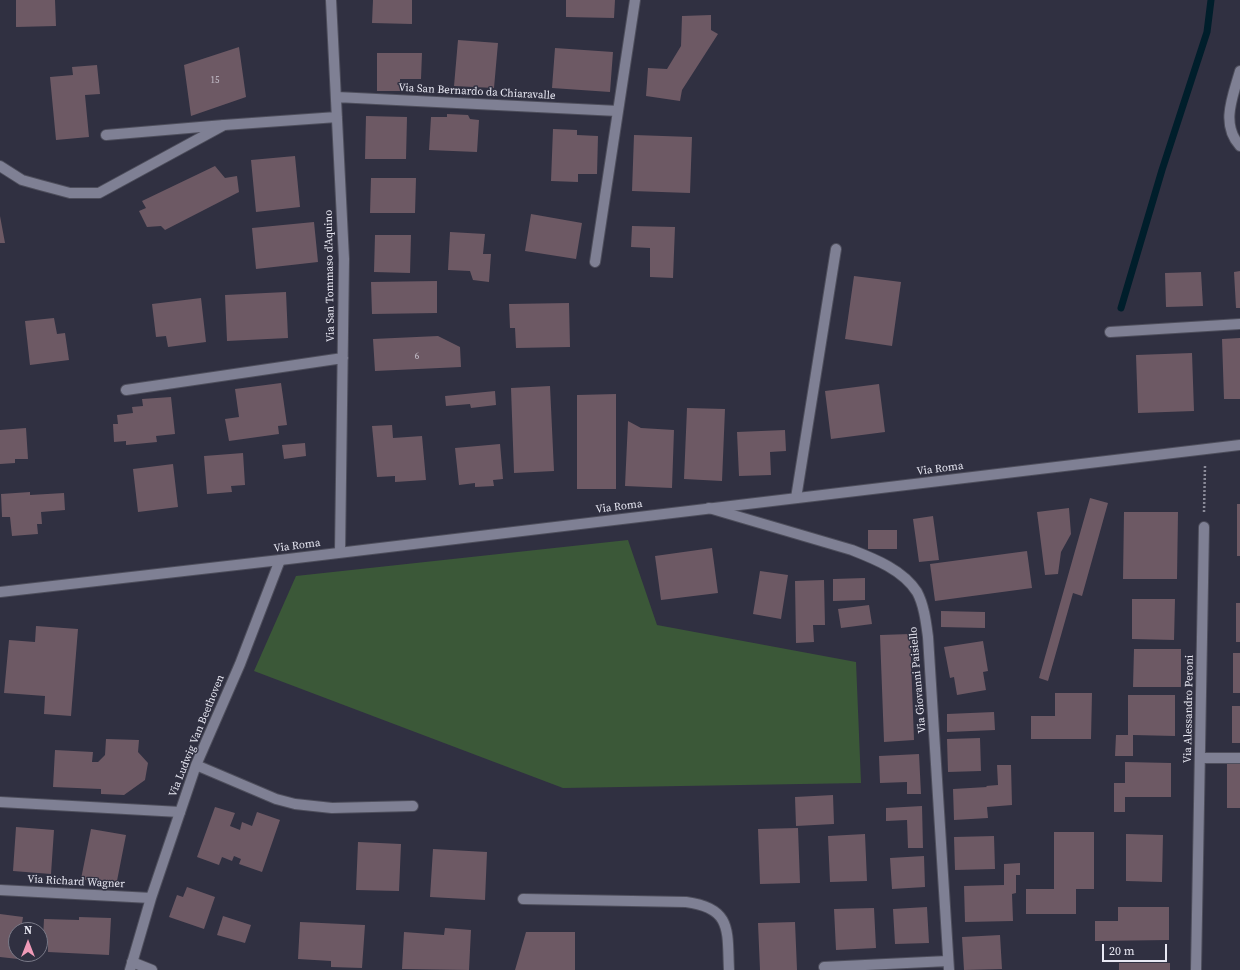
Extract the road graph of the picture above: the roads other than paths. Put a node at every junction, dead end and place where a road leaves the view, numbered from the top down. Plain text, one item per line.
1 (331, 0) edge
2 (635, 0) edge
3 (1240, 71) edge
4 (336, 97) junction
5 (618, 111) junction
6 (337, 117) junction
7 (224, 125) junction
8 (106, 135) dead end
9 (1240, 146) edge
10 (0, 166) edge
11 (836, 249) dead end
12 (595, 262) dead end
13 (1240, 324) edge
14 (1110, 332) dead end
15 (343, 358) junction
16 (126, 390) dead end
17 (1240, 445) edge
18 (796, 498) junction
19 (709, 508) junction
20 (1204, 527) road end
21 (340, 552) junction
22 (280, 560) junction
23 (0, 592) edge
24 (1200, 758) junction
25 (1240, 758) edge
26 (196, 766) junction
27 (0, 802) edge
28 (413, 806) dead end
29 (180, 812) junction
30 (0, 890) edge
31 (151, 898) junction
32 (524, 900) dead end
33 (949, 965) edge
34 (131, 966) edge
35 (824, 967) dead end
36 (152, 970) edge
37 (729, 970) edge
38 (1196, 970) edge

1 - 4 street, Via San Tommaso d'Aquino
2 - 5 street
3 - 9 street
4 - 5 street, Via San Bernardo da Chiaravalle
4 - 6 street, Via San Tommaso d'Aquino
5 - 12 street
6 - 7 street
6 - 15 street, Via San Tommaso d'Aquino
7 - 8 street
7 - 10 street
11 - 18 street
13 - 14 street
15 - 16 street
15 - 21 street, Via San Tommaso d'Aquino
17 - 18 street, Via Roma
18 - 19 street, Via Roma
19 - 21 street, Via Roma
19 - 33 street, Via Giovanni Paisiello
20 - 24 street, Via Alessandro Peroni
21 - 22 street, Via Roma
22 - 23 street, Via Roma
22 - 26 street, Via Ludwig Van Beethoven
24 - 25 street
24 - 38 street, Via Alessandro Peroni
26 - 28 street
26 - 29 street, Via Ludwig Van Beethoven
27 - 29 street
29 - 31 street, Via Ludwig Van Beethoven
30 - 31 street, Via Richard Wagner
31 - 34 street, Via Ludwig Van Beethoven
32 - 37 street
33 - 35 street
34 - 36 street

